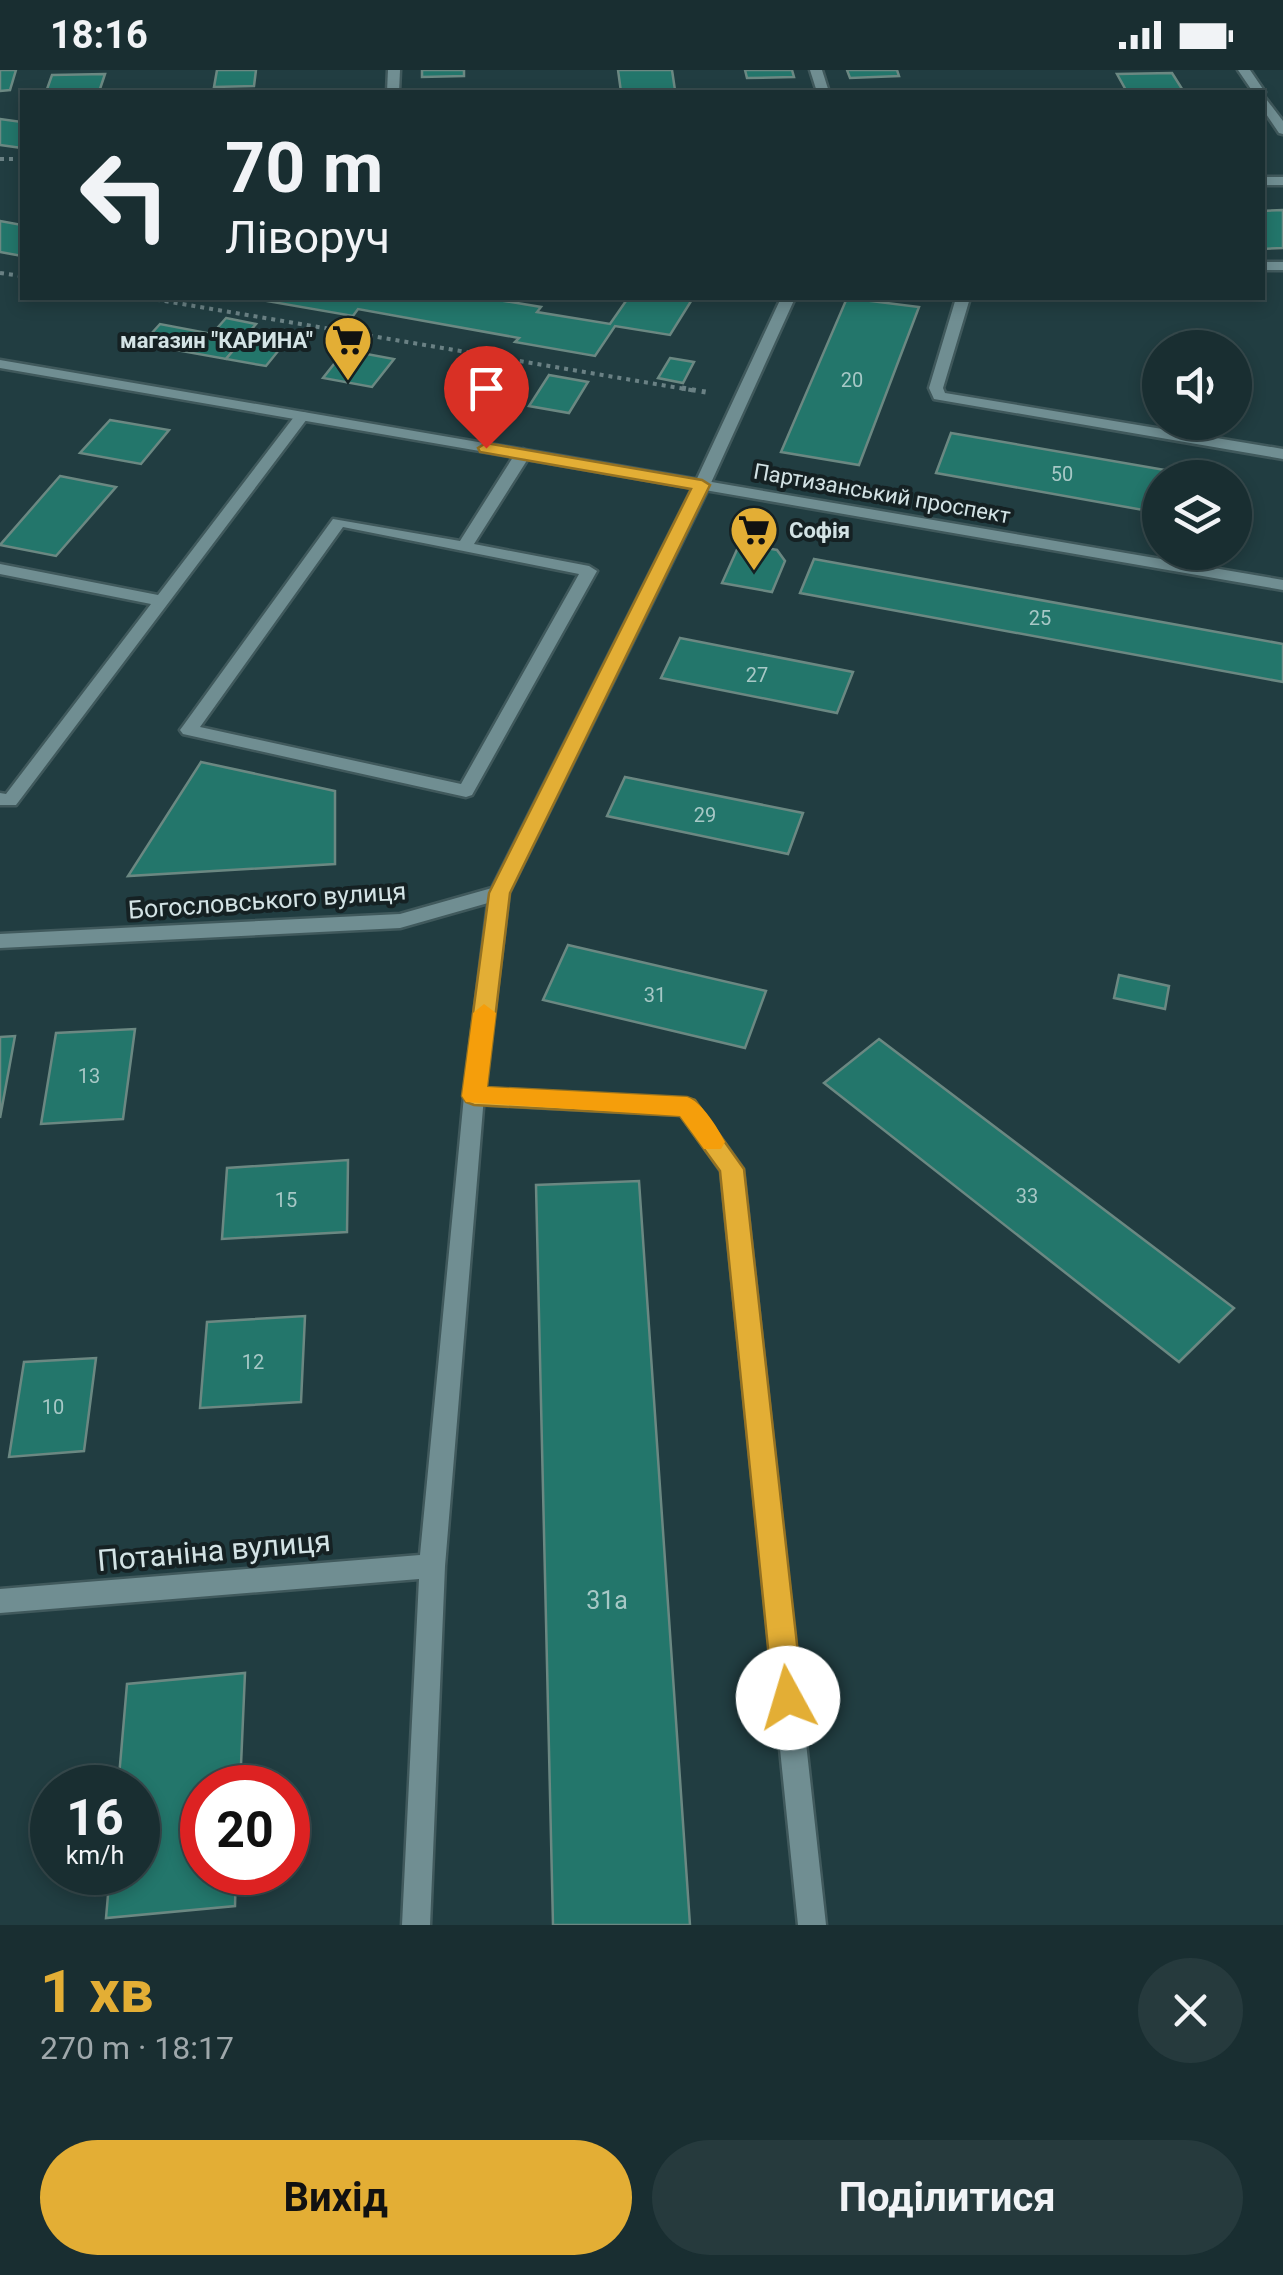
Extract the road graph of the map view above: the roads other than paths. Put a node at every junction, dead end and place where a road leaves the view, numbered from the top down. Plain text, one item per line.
1 (1265, 102) edge
2 (1283, 130) edge
3 (787, 300) edge
4 (962, 300) edge
5 (0, 364) edge
6 (302, 416) junction
7 (523, 454) junction
8 (1283, 454) edge
9 (702, 485) junction
10 (464, 547) junction
11 (0, 569) edge
12 (1283, 584) edge
13 (162, 601) junction
14 (0, 799) edge
15 (500, 893) junction
16 (0, 941) edge
17 (474, 1096) junction
18 (432, 1566) junction
19 (0, 1601) edge
20 (416, 1925) edge
21 (812, 1925) edge

1 - 2 street
3 - 9 street
4 - 8 street
5 - 6 street, Партизанський проспект
6 - 7 street, Партизанський проспект
6 - 13 street
7 - 9 street, Партизанський проспект
7 - 10 street
9 - 12 street, Партизанський проспект
9 - 15 street
10 - 10 street
11 - 13 street
13 - 14 street
15 - 16 street, Богословського вулиця
15 - 17 street
17 - 18 street
17 - 21 street
18 - 19 street, Потаніна вулиця
18 - 20 street

